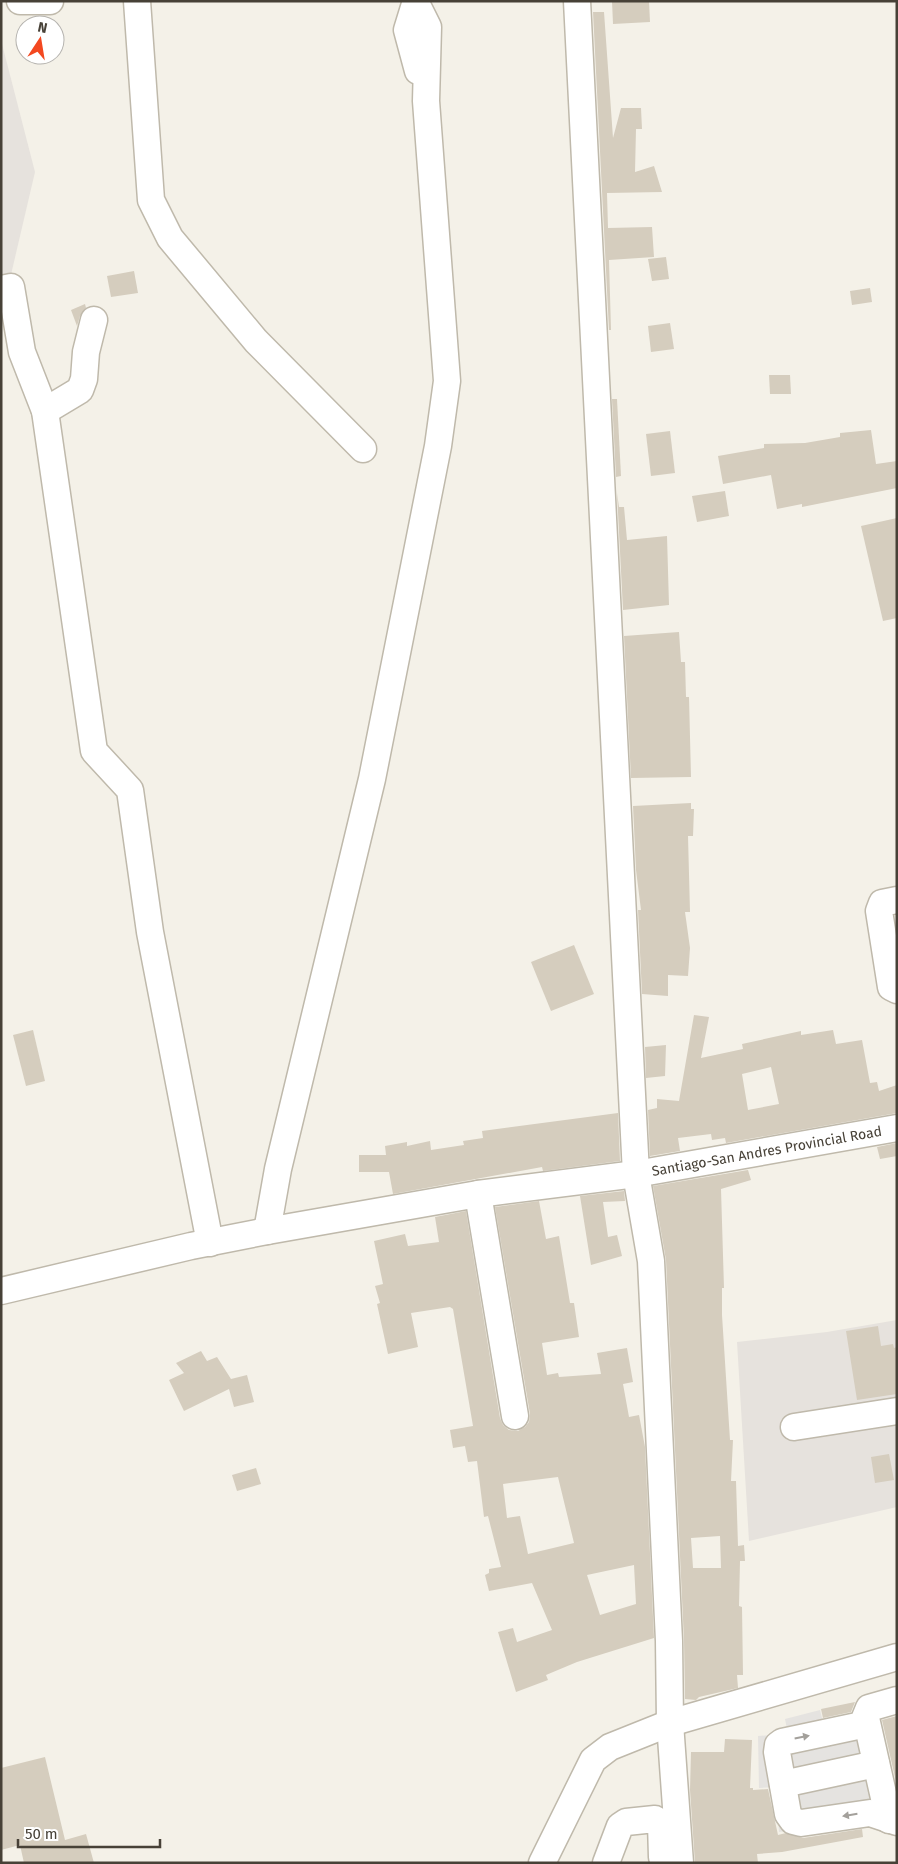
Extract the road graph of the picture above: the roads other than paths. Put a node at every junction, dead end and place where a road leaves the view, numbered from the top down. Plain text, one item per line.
1 (20, 1) edge
2 (50, 1) edge
3 (137, 1) edge
4 (577, 1) edge
5 (415, 3) edge
6 (1, 289) edge
7 (94, 320) dead end
8 (45, 411) junction
9 (363, 449) dead end
10 (897, 900) edge
11 (897, 990) edge
12 (897, 1128) edge
13 (636, 1174) junction
14 (478, 1194) junction
15 (267, 1231) junction
16 (210, 1243) junction
17 (1, 1292) edge
18 (897, 1411) edge
19 (515, 1416) dead end
20 (794, 1427) dead end
21 (897, 1657) edge
22 (897, 1700) edge
23 (866, 1718) junction
24 (670, 1723) junction
25 (876, 1764) junction
26 (783, 1784) junction
27 (893, 1821) edge
28 (542, 1863) edge
29 (606, 1863) edge
30 (663, 1863) edge
31 (680, 1863) edge

1 - 2 street
3 - 9 street
4 - 13 street
5 - 15 street
6 - 8 street
7 - 8 street
8 - 16 street
10 - 11 street
12 - 13 street, Santiago-San Andres Provincial Road
13 - 14 street, Santiago-San Andres Provincial Road
13 - 24 street
14 - 15 street, Santiago-San Andres Provincial Road
14 - 19 street
15 - 16 street, Santiago-San Andres Provincial Road
16 - 17 street, Santiago-San Andres Provincial Road
18 - 20 street
21 - 24 street
22 - 23 street
23 - 25 street
26 -> 23 street
24 - 28 street
24 - 31 street
25 - 26 street
25 - 27 street
27 -> 26 street
29 - 30 street

